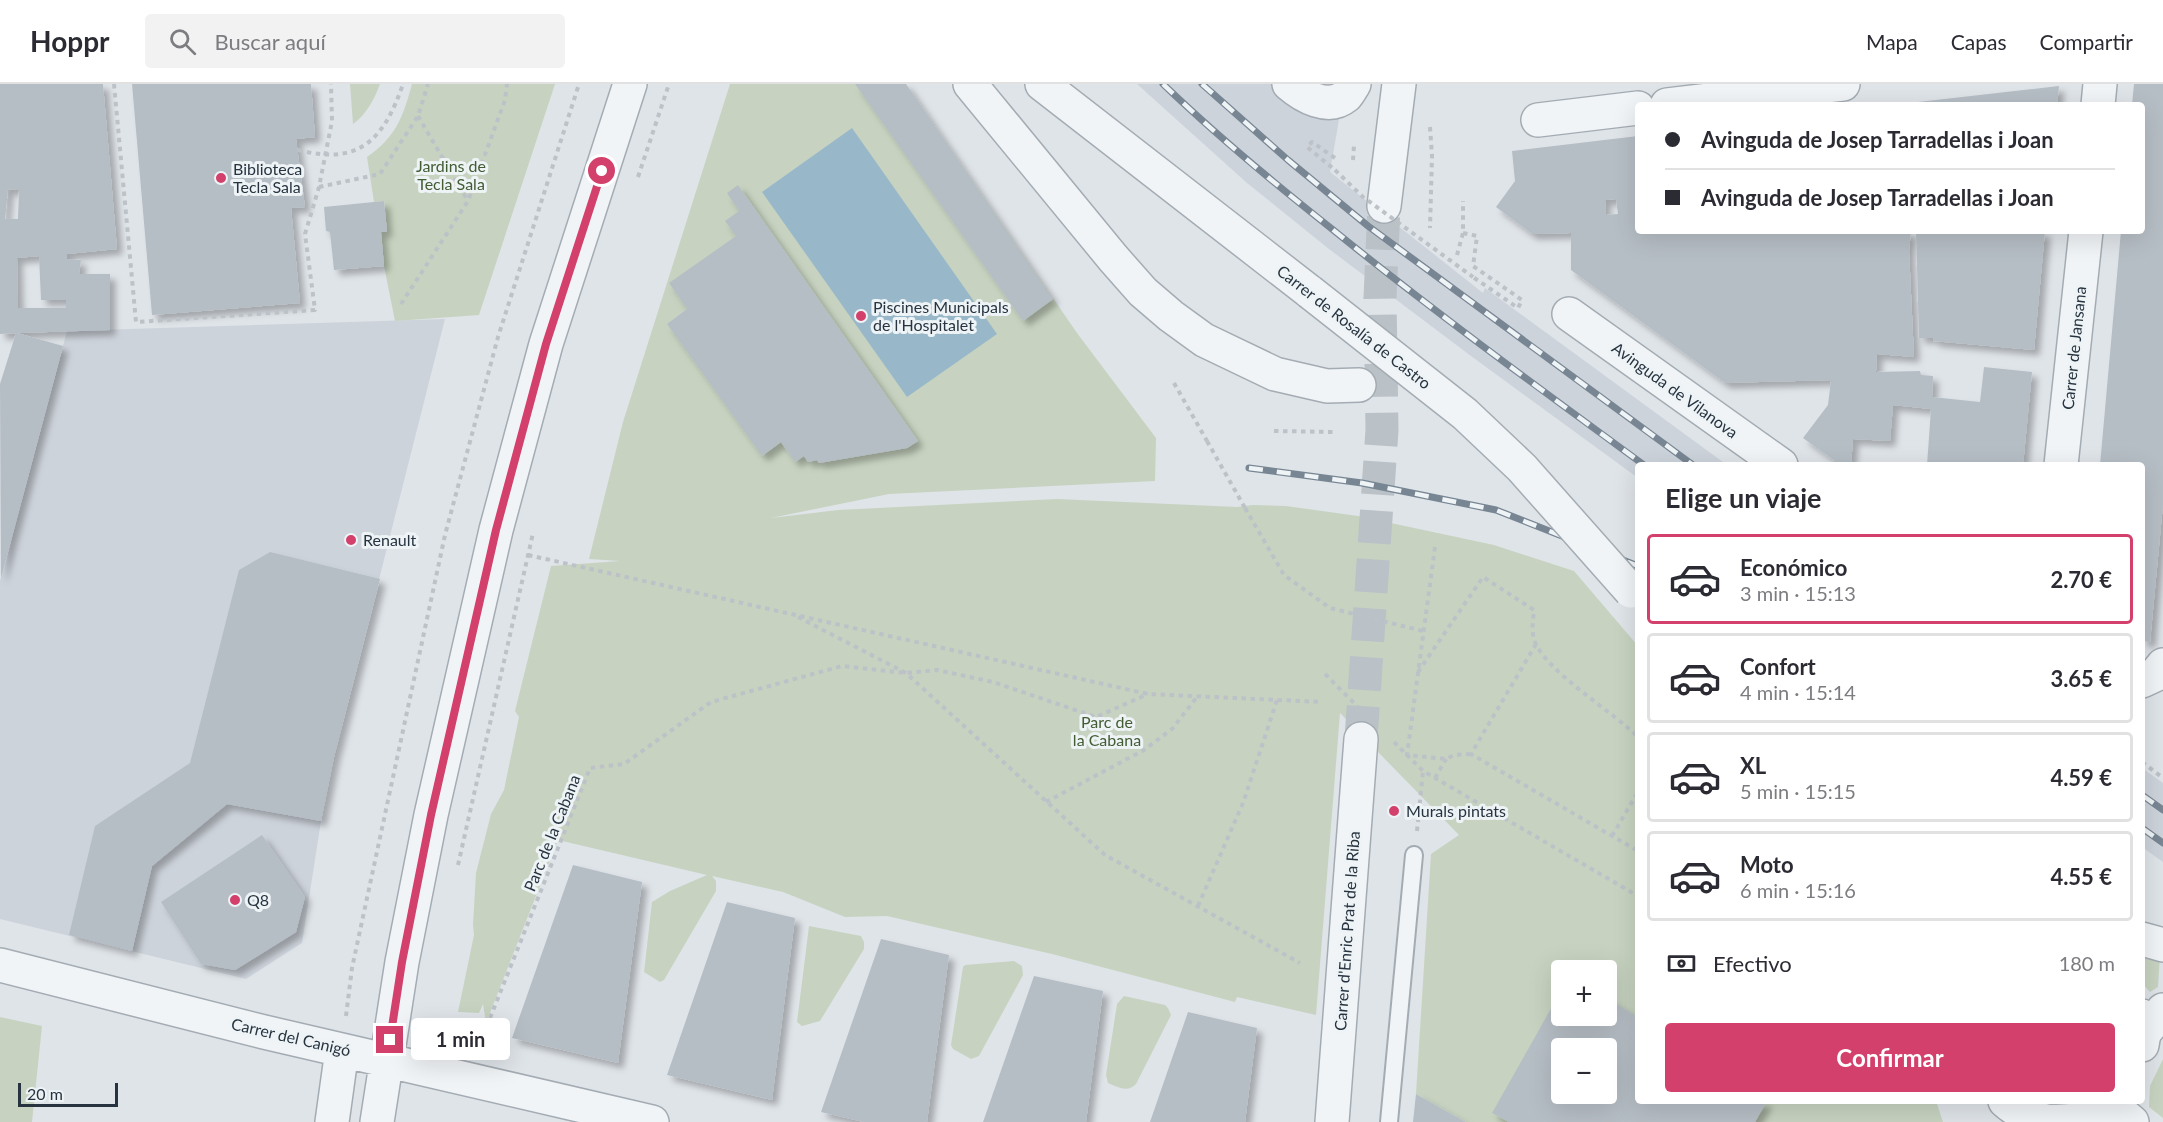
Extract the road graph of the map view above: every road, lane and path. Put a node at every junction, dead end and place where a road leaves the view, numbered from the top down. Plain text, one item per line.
1 (114, 84) edge
2 (331, 84) edge
3 (403, 84) edge
4 (428, 84) edge
5 (507, 84) edge
6 (579, 84) edge
7 (630, 84) edge
8 (669, 84) edge
9 (970, 84) edge
10 (1042, 84) edge
11 (1289, 84) edge
12 (1354, 84) edge
13 (1399, 84) edge
14 (1843, 84) edge
15 (1692, 102) edge
16 (1635, 108) edge
17 (418, 116) junction
18 (1429, 120) dead end
19 (1538, 120) dead end
20 (298, 150) dead end
21 (1335, 158) dead end
22 (636, 184) dead end
23 (319, 187) junction
24 (468, 201) junction
25 (1463, 201) dead end
26 (1384, 206) tunnel mouth
27 (1430, 228) dead end
28 (1463, 233) junction
29 (2086, 234) edge
30 (1457, 255) dead end
31 (401, 304) dead end
32 (1569, 314) dead end
33 (1174, 383) dead end
34 (1359, 385) dead end
35 (1274, 431) dead end
36 (1335, 432) dead end
37 (1776, 462) edge
38 (2061, 462) edge
39 (536, 522) dead end
40 (1435, 547) dead end
41 (528, 555) junction
42 (1634, 595) edge
43 (793, 614) junction
44 (1423, 631) junction
45 (1536, 644) junction
46 (2163, 665) edge
47 (1418, 672) junction
48 (906, 673) junction
49 (1325, 674) dead end
50 (2145, 680) edge
51 (1148, 694) junction
52 (1197, 697) junction
53 (1278, 700) junction
54 (1322, 702) dead end
55 (1372, 731) junction
56 (1635, 735) edge
57 (1471, 754) junction
58 (1407, 755) junction
59 (1446, 759) junction
60 (2145, 764) edge
61 (1423, 771) junction
62 (1435, 778) junction
63 (2163, 778) edge
64 (1635, 797) edge
65 (1047, 802) junction
66 (1612, 836) junction
67 (1635, 849) edge
68 (1414, 855) joint
69 (456, 875) dead end
70 (1635, 894) edge
71 (1198, 906) junction
72 (2145, 940) edge
73 (2163, 945) edge
74 (1300, 963) dead end
75 (0, 965) edge
76 (480, 1042) dead end
77 (342, 1050) junction
78 (387, 1060) junction
79 (1991, 1104) edge
80 (2010, 1104) edge
81 (2117, 1113) edge
82 (332, 1122) edge
83 (377, 1122) edge
84 (652, 1122) edge
85 (1332, 1122) edge
86 (1389, 1122) edge
87 (1993, 1122) edge

1 - 23 path
2 - 23 path
3 - 20 path, bridge
4 - 17 path
5 - 24 path
6 - 77 path
7 - 78 street
8 - 22 path
9 - 34 street
10 - 42 street, Carrer de Rosalía de Castro, bridge
11 - 12 street
13 - 26 street
14 - 15 street
16 - 19 street
17 - 23 path
17 - 24 path
18 - 27 path
21 - 28 path, bridge
24 - 31 path
25 - 28 path
28 - 30 path
29 - 38 street, Carrer de Jansana
32 - 37 street, Avinguda de Vilanova
33 - 44 path, bridge
35 - 36 path
39 - 41 path
40 - 44 path
41 - 43 path
41 - 69 path
43 - 48 path
43 - 51 path
44 - 47 path
45 - 47 path
45 - 56 path
45 - 57 path
46 - 50 street
47 - 58 path
48 - 51 path
48 - 65 path
48 - 76 path, Parc de la Cabana
49 - 55 path
51 - 52 path
52 - 53 path
52 - 65 path
53 - 54 path
53 - 71 path
55 - 58 path
55 - 85 street, Carrer d'Enric Prat de la Riba
57 - 59 path
57 - 66 path
58 - 59 path
58 - 61 path
59 - 62 path
60 - 63 path
61 - 62 path
61 - 68 path
62 - 70 path
64 - 66 path
65 - 71 path
66 - 67 path
68 - 86 lane
71 - 74 path
72 - 73 street
75 - 77 street, Carrer del Canigó
77 - 78 street, Carrer del Canigó
77 - 82 street
78 - 83 street
78 - 84 street, Carrer del Canigó
79 - 87 street
80 - 81 street

